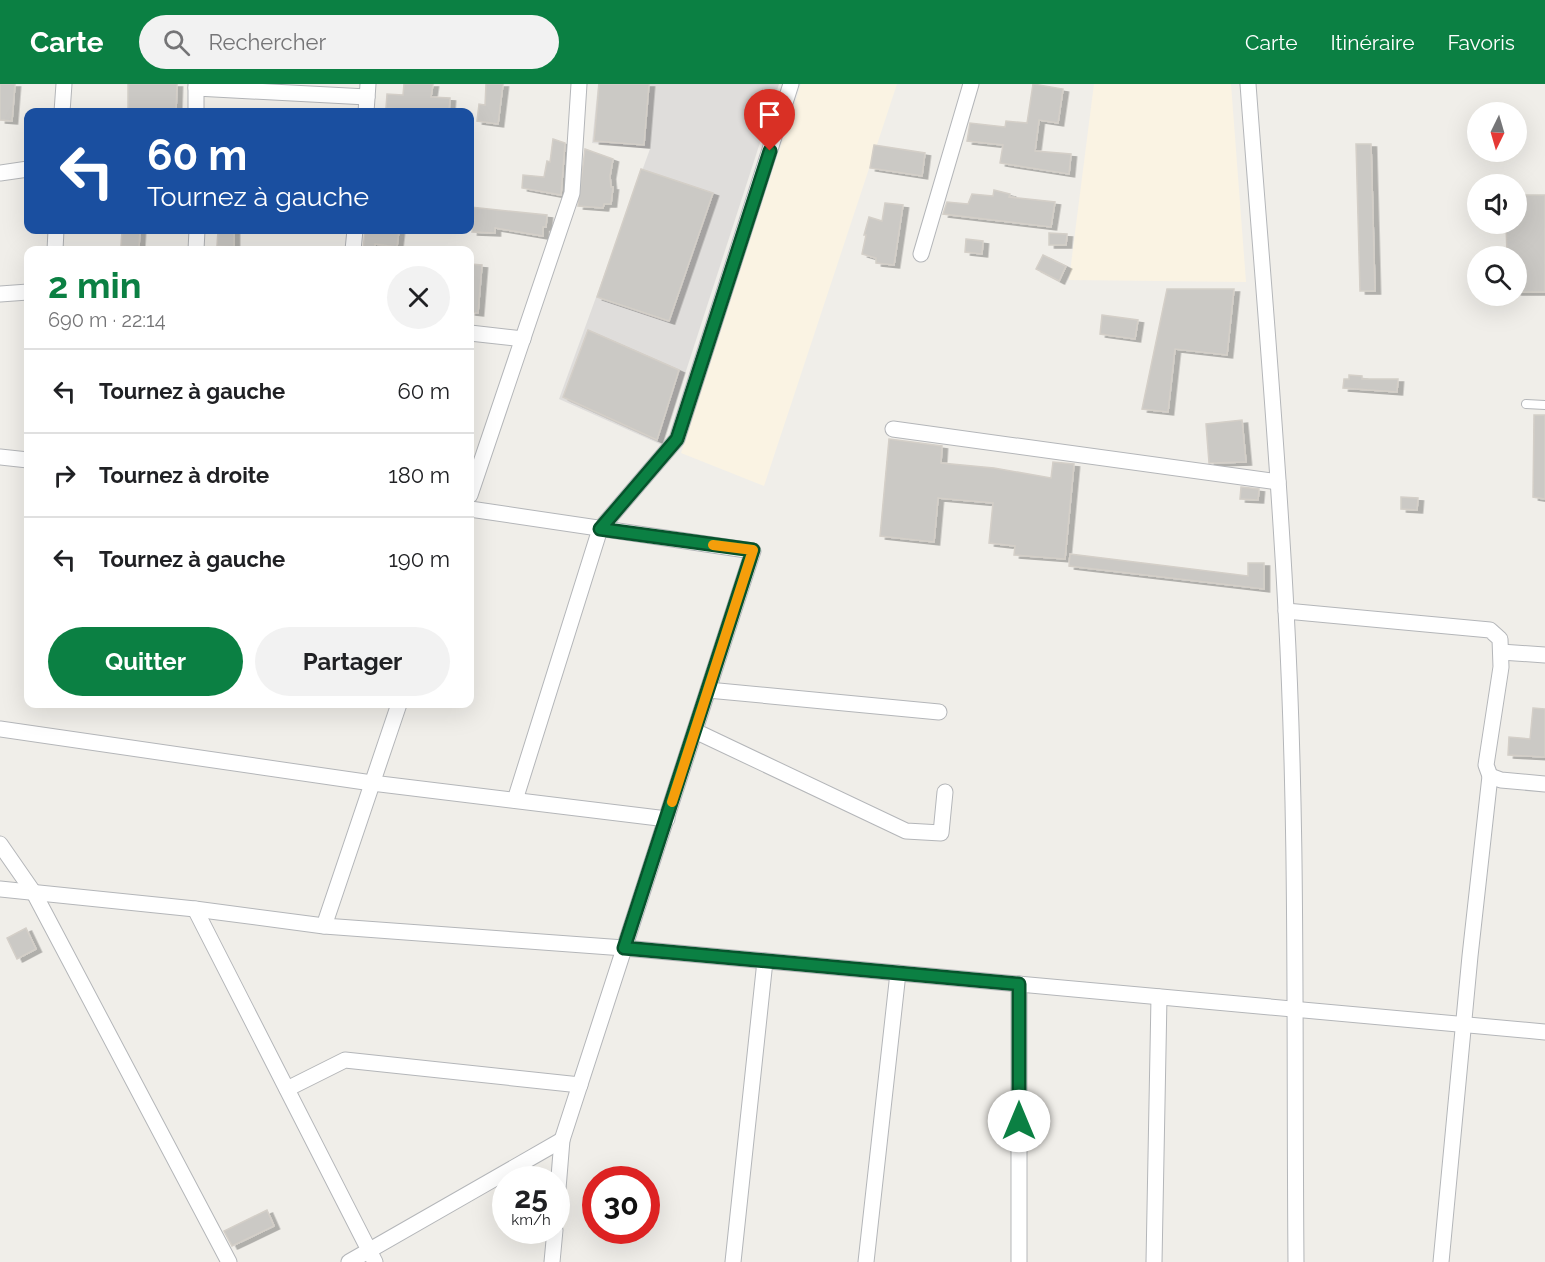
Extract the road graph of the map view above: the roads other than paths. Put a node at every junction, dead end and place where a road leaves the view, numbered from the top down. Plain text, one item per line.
1 (64, 84) edge
2 (579, 84) edge
3 (791, 84) edge
4 (971, 84) edge
5 (1248, 84) edge
6 (196, 86) edge
7 (368, 90) edge
8 (62, 108) edge
9 (196, 108) edge
10 (366, 108) edge
11 (24, 170) edge
12 (0, 173) edge
13 (921, 255) dead end
14 (24, 292) edge
15 (0, 294) edge
16 (474, 333) edge
17 (523, 339) junction
18 (1526, 404) dead end
19 (1545, 405) edge
20 (893, 429) dead end
21 (0, 457) edge
22 (24, 460) edge
23 (1278, 482) junction
24 (474, 483) edge
25 (474, 510) edge
26 (600, 529) junction
27 (1286, 611) junction
28 (1501, 652) junction
29 (1545, 655) edge
30 (708, 690) junction
31 (398, 708) edge
32 (939, 712) dead end
33 (0, 729) edge
34 (695, 731) junction
35 (1490, 776) junction
36 (372, 783) junction
37 (1545, 784) edge
38 (945, 792) dead end
39 (515, 800) junction
40 (667, 819) junction
41 (0, 844) edge
42 (0, 889) edge
43 (34, 893) junction
44 (195, 909) junction
45 (324, 926) junction
46 (624, 948) junction
47 (765, 961) junction
48 (898, 973) junction
49 (1019, 984) junction
50 (1159, 997) junction
51 (1294, 1009) junction
52 (1463, 1025) junction
53 (1545, 1032) edge
54 (580, 1085) junction
55 (287, 1089) junction
56 (562, 1140) junction
57 (560, 1166) edge
58 (554, 1244) edge
59 (372, 1256) edge
60 (229, 1262) edge
61 (349, 1262) edge
62 (552, 1262) edge
63 (733, 1262) edge
64 (866, 1262) edge
65 (1019, 1262) edge
66 (1154, 1262) edge
67 (1296, 1262) edge
68 (1441, 1262) edge

1 - 8 street
2 - 17 street
3 - 26 street
4 - 13 street
5 - 23 street
6 - 7 street
6 - 9 street
7 - 10 street
11 - 12 street
14 - 15 street
16 - 17 street
17 - 24 street
18 - 19 lane
20 - 23 street
21 - 22 street
23 - 27 street
25 - 26 street
26 - 30 street
26 - 39 street
27 - 28 street
27 - 51 street
28 - 29 street
28 - 35 street
30 - 32 street
30 - 34 street
31 - 36 street
33 - 36 street
34 - 38 street
34 - 40 street
35 - 37 street
35 - 52 street
36 - 39 street
36 - 45 street
39 - 40 street
40 - 46 street
41 - 43 street
42 - 43 street
43 - 44 street
43 - 60 street
44 - 45 street
44 - 55 street
45 - 46 street
46 - 47 street
46 - 54 street
47 - 48 street
47 - 63 street
48 - 49 street
48 - 64 street
49 - 50 street
49 - 65 street
50 - 51 street
50 - 66 street
51 - 52 street
51 - 67 street
52 - 53 street
52 - 68 street
54 - 55 street
54 - 56 street
55 - 59 street
56 - 57 street
56 - 59 street
58 - 62 street
59 - 61 street

